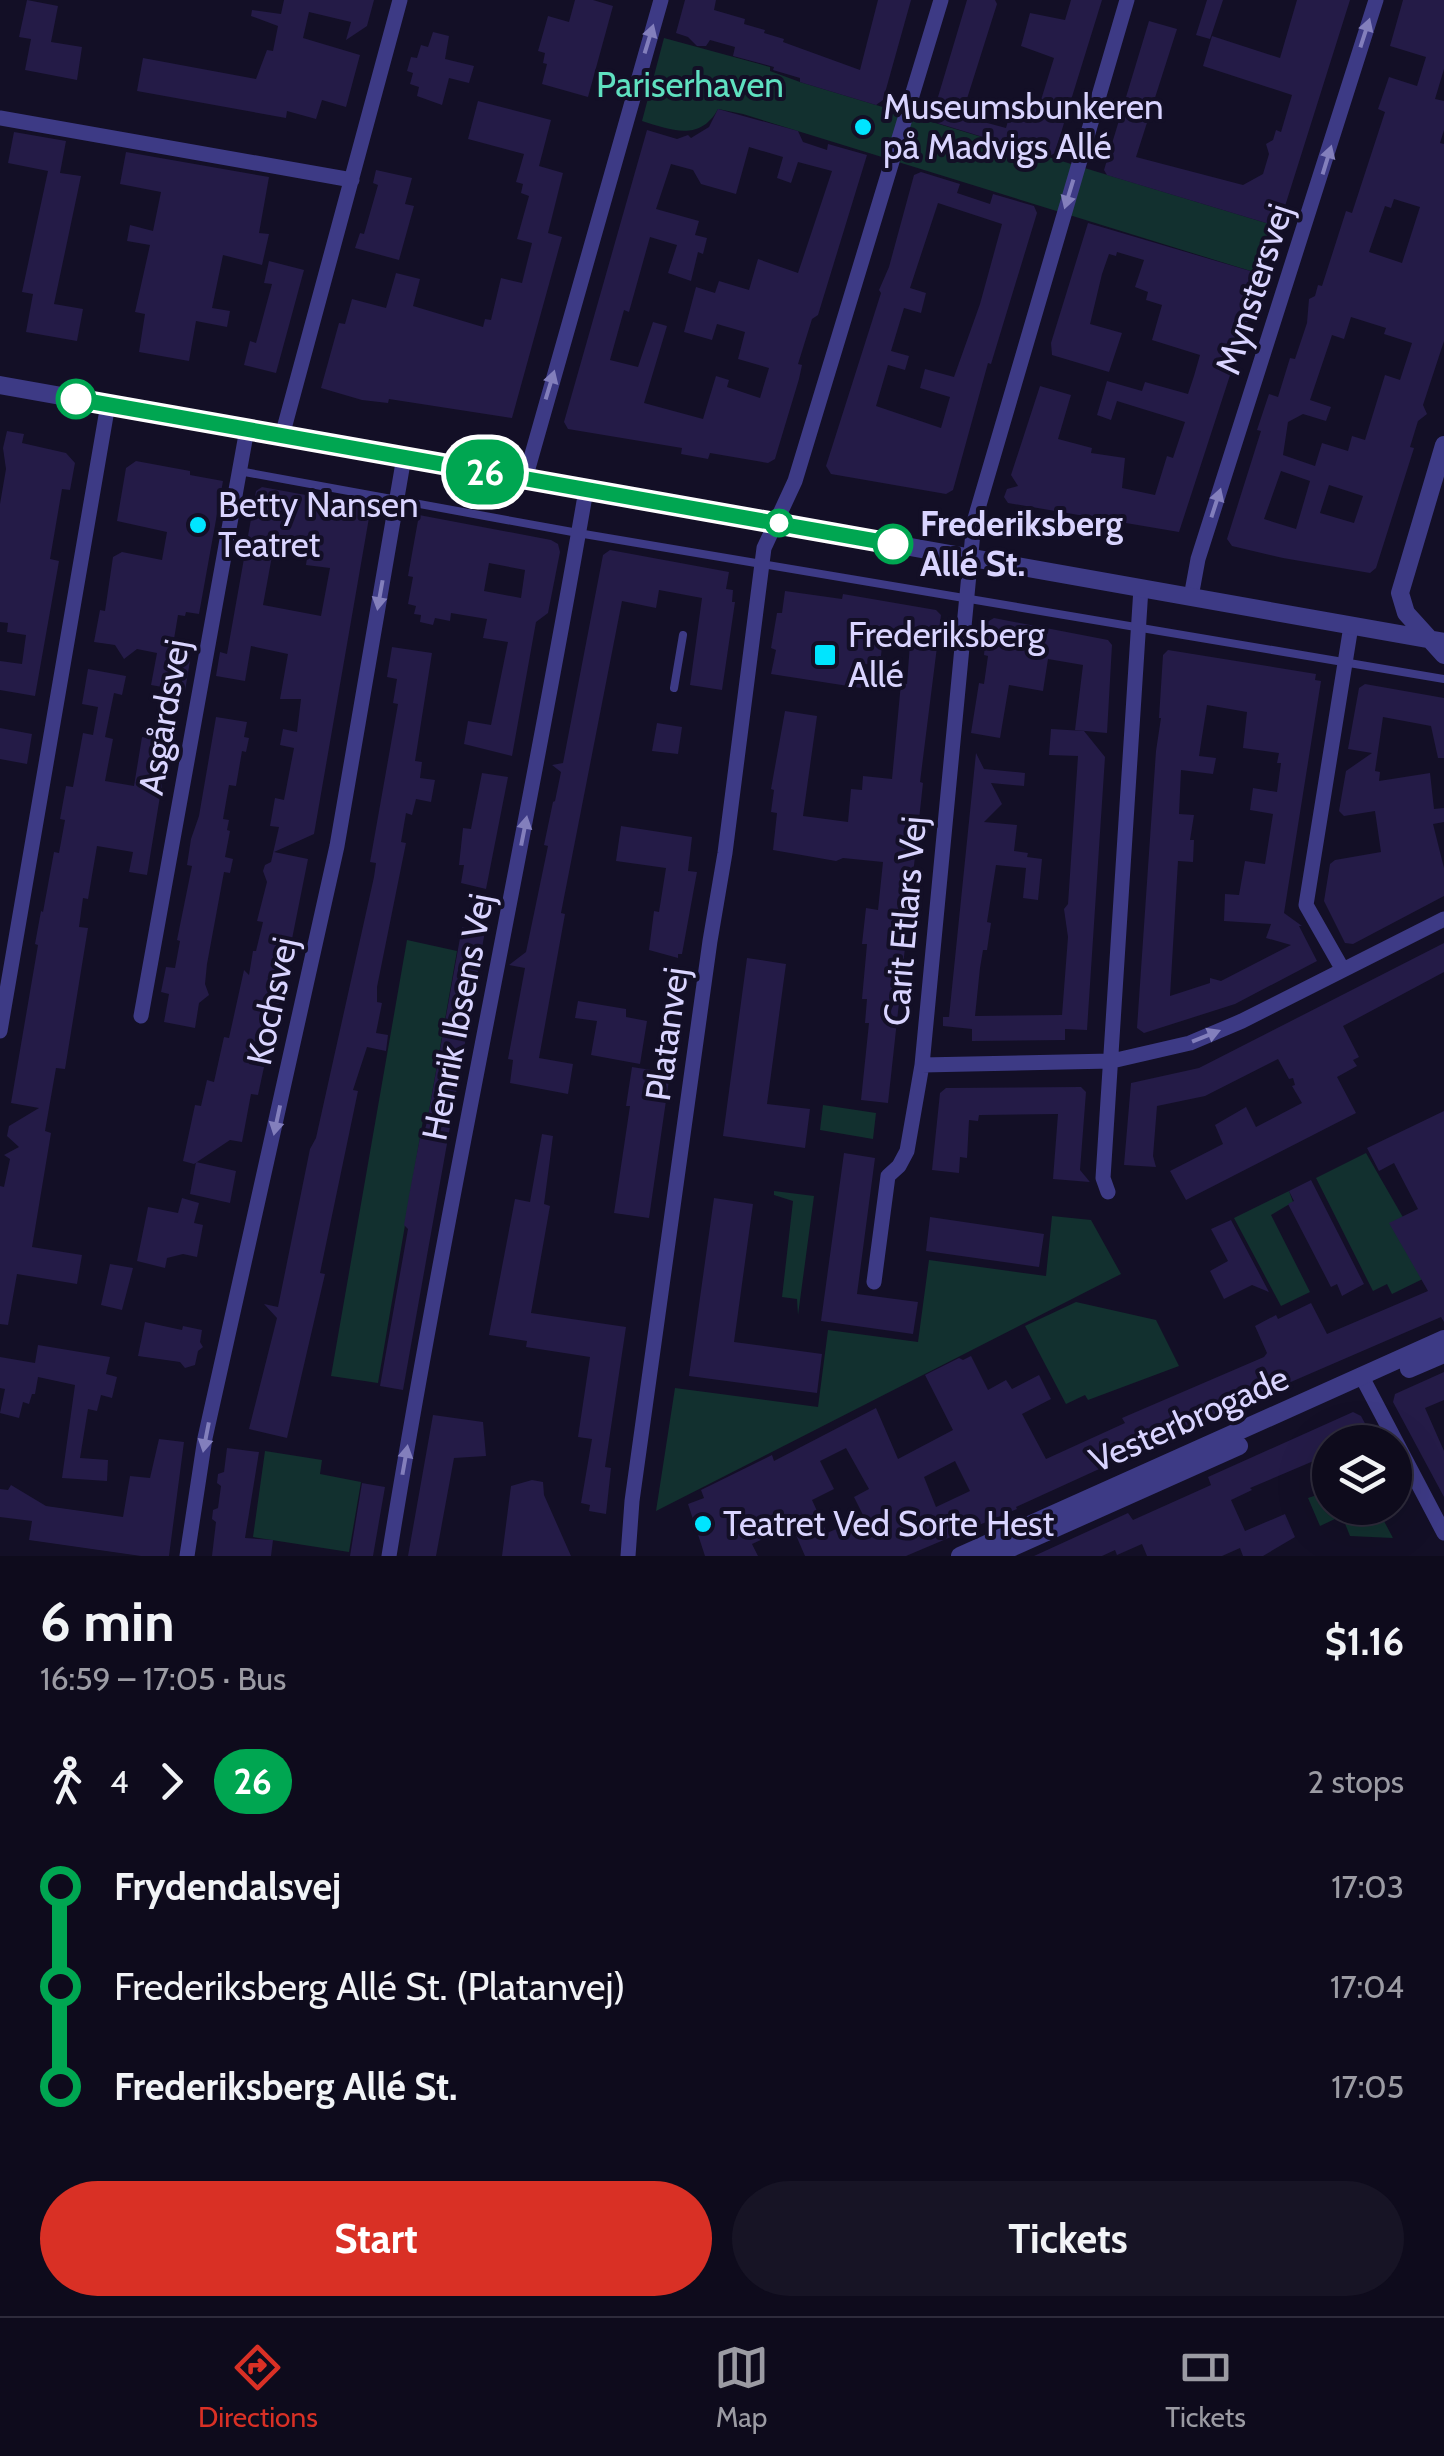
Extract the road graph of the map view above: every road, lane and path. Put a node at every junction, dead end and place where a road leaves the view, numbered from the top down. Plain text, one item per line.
1 (400, 0) edge
2 (661, 0) edge
3 (941, 0) edge
4 (1127, 0) edge
5 (1376, 0) edge
6 (0, 118) edge
7 (352, 180) junction
8 (0, 385) edge
9 (108, 404) junction
10 (248, 429) junction
11 (282, 436) junction
12 (1444, 445) edge
13 (404, 457) junction
14 (239, 471) junction
15 (525, 479) junction
16 (586, 490) junction
17 (397, 499) junction
18 (776, 522) junction
19 (578, 534) junction
20 (968, 558) junction
21 (762, 563) junction
22 (1141, 588) junction
23 (1190, 597) junction
24 (965, 599) junction
25 (1351, 626) junction
26 (1138, 629) junction
27 (684, 635) dead end
28 (1437, 641) edge
29 (1444, 655) edge
30 (1345, 664) junction
31 (1444, 679) edge
32 (674, 688) dead end
33 (1444, 919) edge
34 (1343, 970) junction
35 (141, 1016) dead end
36 (0, 1030) edge
37 (1112, 1061) junction
38 (922, 1064) junction
39 (1108, 1192) dead end
40 (874, 1282) dead end
41 (1444, 1339) edge
42 (1444, 1354) edge
43 (1364, 1383) junction
44 (1444, 1533) edge
45 (187, 1556) edge
46 (389, 1556) edge
47 (628, 1556) edge
48 (960, 1556) edge
49 (993, 1556) edge

1 - 7 street
15 -> 2 street
3 - 18 street, Platanvej
4 -> 20 street, Carit Etlars Vej
23 -> 5 street, Mynstersvej
6 - 7 street
7 - 11 street
8 - 9 street
9 - 10 street
9 - 36 street
10 - 11 street
10 - 14 street, Asgårdsvej
11 - 13 street
12 - 28 street
13 - 15 street
13 - 17 street, Kochsvej
14 - 17 lane
14 - 35 street, Asgårdsvej
15 - 16 street
16 - 18 street
16 - 19 street, Henrik Ibsens Vej
17 - 19 lane
17 -> 45 street, Kochsvej
18 - 20 street
18 - 21 street, Platanvej
19 - 21 lane
46 -> 19 street, Henrik Ibsens Vej
20 - 22 street
20 - 24 street, Carit Etlars Vej
21 - 24 lane
21 - 47 street, Platanvej
22 - 23 street
22 - 26 street
23 - 25 street
24 - 26 lane
24 - 38 street, Carit Etlars Vej
25 - 28 street
25 - 30 street
26 - 30 lane
26 - 37 street
27 - 32 lane
28 - 29 street
30 - 31 lane
30 - 34 street
33 - 34 street
37 -> 34 street
37 - 38 street
37 - 39 street
38 - 40 street, Carit Etlars Vej
41 - 43 street, Vesterbrogade
42 - 43 street, Vesterbrogade
43 - 44 street
43 - 48 street, Vesterbrogade
43 - 49 street, Vesterbrogade

